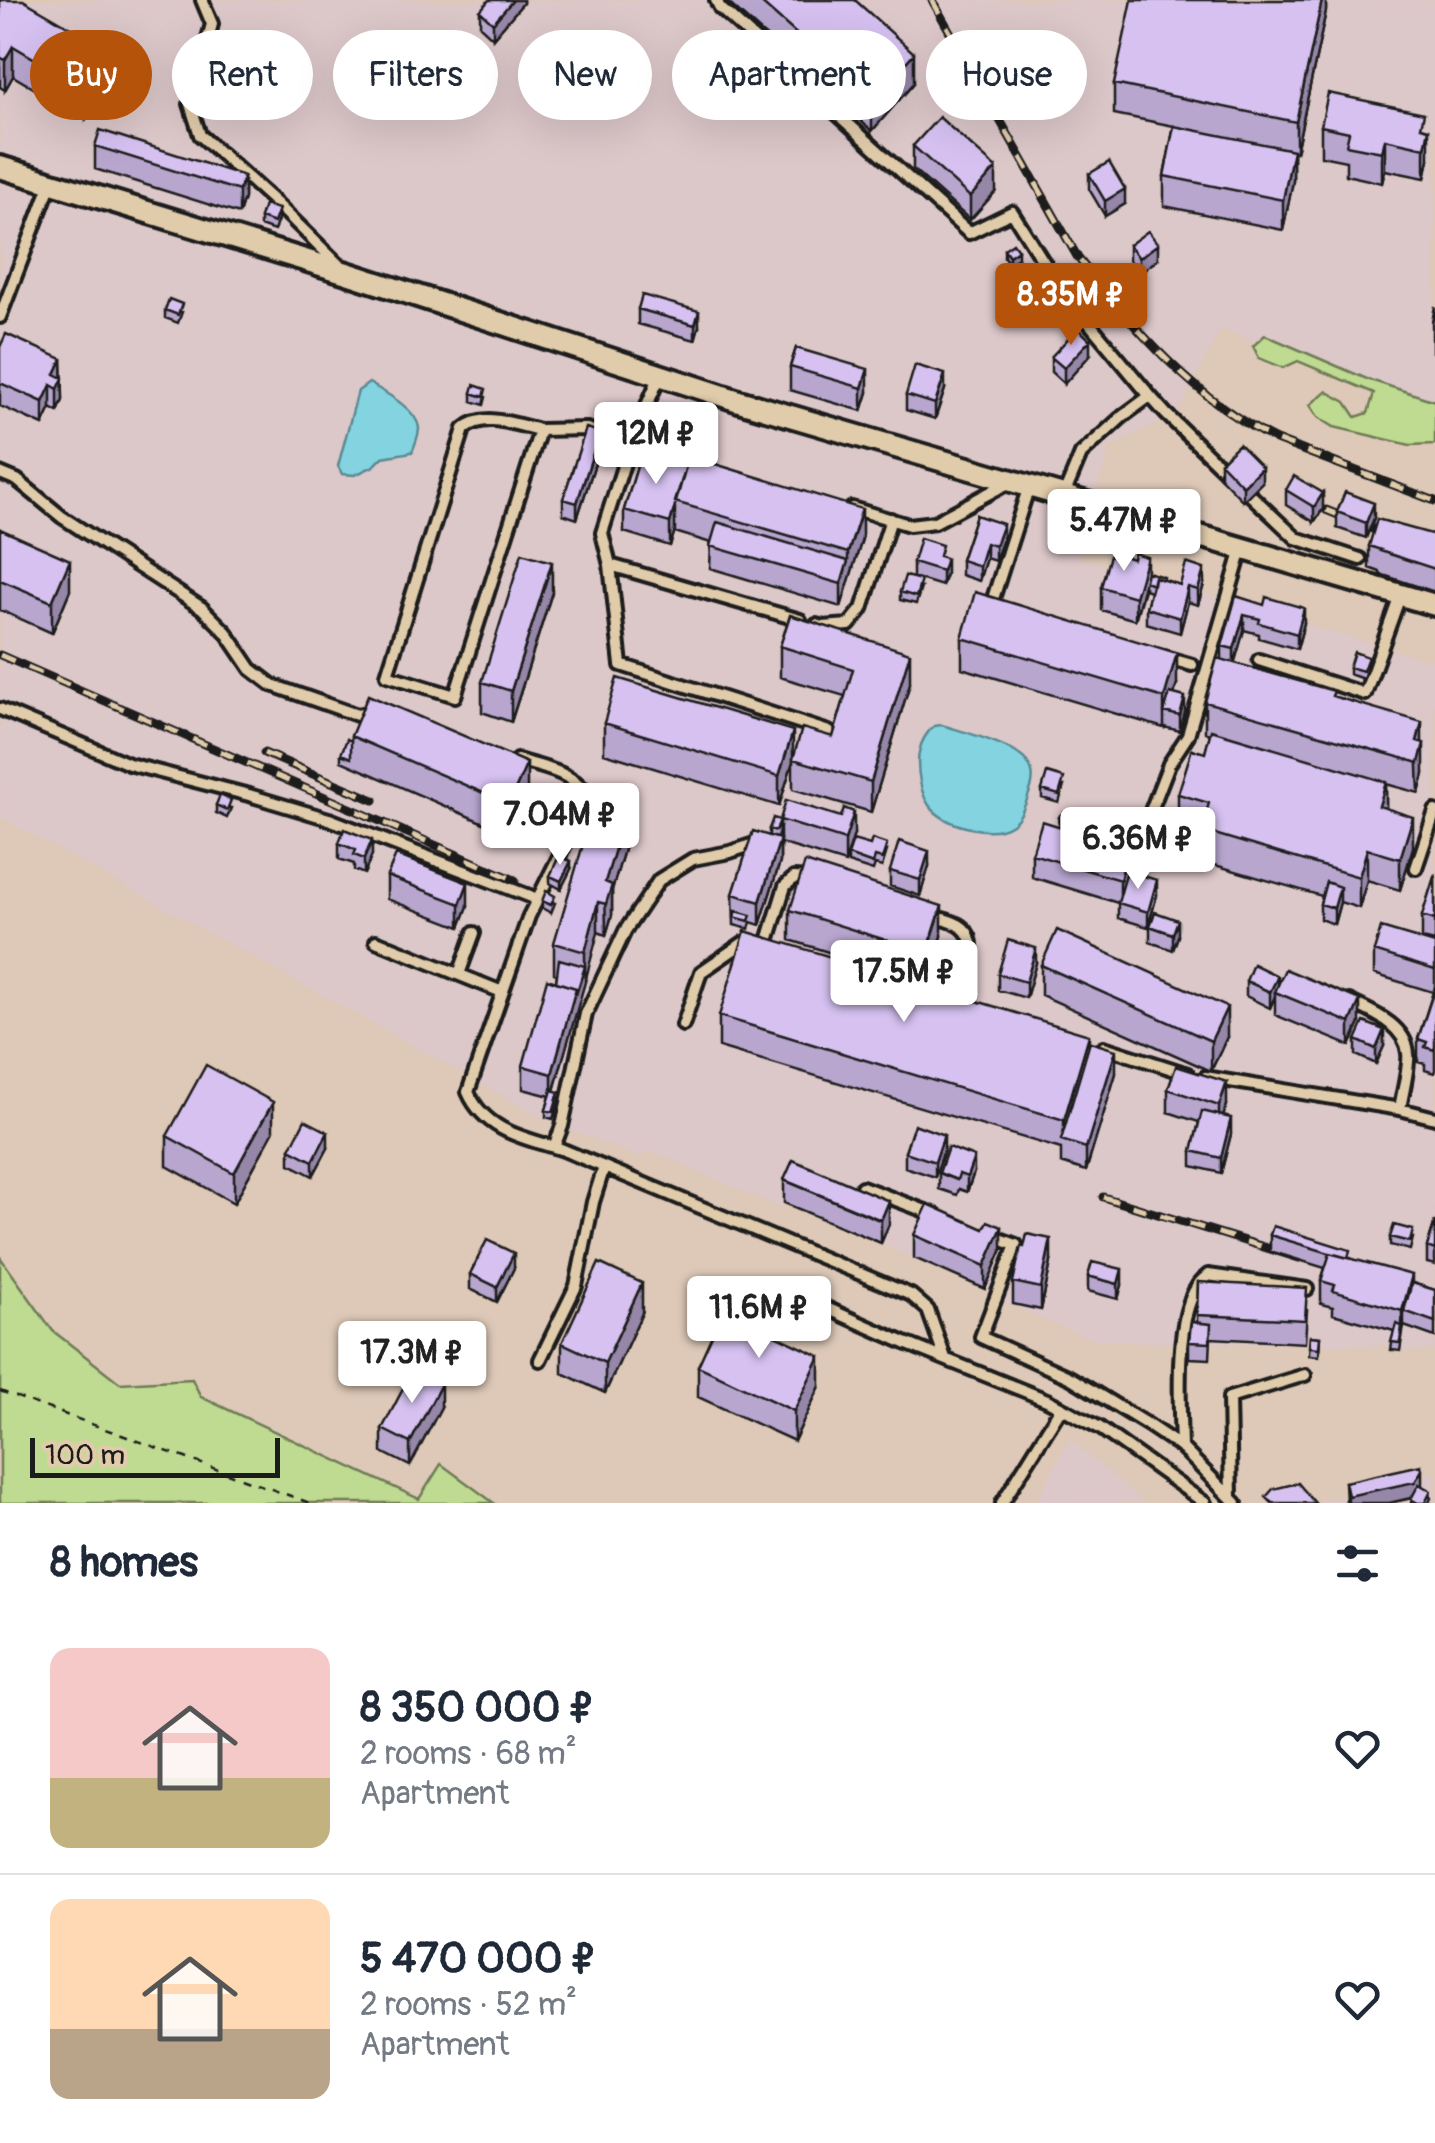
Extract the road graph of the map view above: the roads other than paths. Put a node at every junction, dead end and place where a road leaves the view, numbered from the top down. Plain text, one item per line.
1 (202, 0) edge
2 (716, 0) edge
3 (0, 167) edge
4 (51, 183) junction
5 (348, 274) junction
6 (0, 317) edge
7 (660, 375) junction
8 (1150, 396) junction
9 (540, 430) junction
10 (631, 441) junction
11 (705, 464) edge
12 (0, 472) edge
13 (1021, 483) junction
14 (1064, 495) junction
15 (835, 503) edge
16 (891, 520) junction
17 (1242, 549) junction
18 (1360, 559) dead end
19 (610, 565) junction
20 (1400, 596) junction
21 (1435, 605) edge
22 (1010, 610) edge
23 (1156, 654) edge
24 (1259, 660) dead end
25 (1192, 665) dead end
26 (0, 708) edge
27 (390, 718) edge
28 (829, 732) edge
29 (505, 756) edge
30 (1435, 811) edge
31 (1066, 820) dead end
32 (756, 843) edge
33 (1416, 868) dead end
34 (826, 884) edge
35 (537, 900) junction
36 (919, 912) edge
37 (474, 933) dead end
38 (376, 941) dead end
39 (768, 941) junction
40 (787, 947) edge
41 (458, 974) junction
42 (502, 992) junction
43 (938, 993) edge
44 (1340, 996) edge
45 (957, 999) junction
46 (975, 1004) edge
47 (683, 1025) dead end
48 (1100, 1046) edge
49 (1400, 1109) junction
50 (1435, 1118) edge
51 (554, 1147) junction
52 (604, 1167) junction
53 (862, 1187) edge
54 (947, 1219) edge
55 (982, 1232) edge
56 (1306, 1288) edge
57 (795, 1294) dead end
58 (945, 1358) junction
59 (540, 1360) dead end
60 (1305, 1375) dead end
61 (1061, 1408) junction
62 (1181, 1447) junction
63 (1233, 1500) edge
64 (1002, 1503) edge
65 (1205, 1503) edge

1 - 5 lane
2 - 8 lane
3 - 4 street
4 - 5 street
4 - 6 lane
5 - 7 street
7 - 10 lane
7 - 13 street
8 - 14 lane
8 - 18 lane
9 - 9 lane
9 - 10 lane
10 - 11 lane
10 - 19 lane
12 - 27 lane
13 - 14 street
13 - 16 lane
13 - 22 lane
14 - 17 street
15 - 16 lane
16 - 19 lane
17 - 20 street
17 - 31 lane
19 - 28 lane
20 - 21 street
20 - 24 lane
23 - 25 lane
26 - 35 lane
29 - 35 lane
30 - 33 lane
32 - 51 lane
34 - 39 lane
35 - 42 lane
36 - 45 lane
37 - 41 lane
38 - 41 lane
39 - 40 lane
39 - 47 lane
41 - 42 lane
42 - 51 lane
43 - 45 lane
44 - 49 lane
45 - 46 lane
48 - 49 lane
49 - 50 lane
51 - 52 lane
52 - 58 lane
52 - 59 lane
53 - 54 lane
55 - 62 lane
56 - 62 lane
57 - 58 lane
58 - 61 lane
60 - 63 lane
61 - 64 lane
61 - 65 lane
62 - 63 lane

